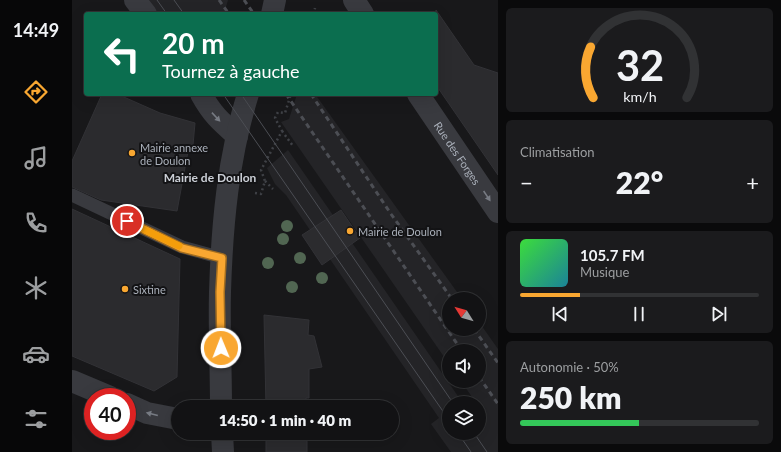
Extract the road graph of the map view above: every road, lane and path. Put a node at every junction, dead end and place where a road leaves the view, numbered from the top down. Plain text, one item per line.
1 (135, 0) edge
2 (275, 0) edge
3 (354, 0) edge
4 (315, 8) dead end
5 (144, 12) edge
6 (272, 12) edge
7 (314, 12) edge
8 (362, 12) edge
9 (202, 96) edge
10 (247, 96) edge
11 (291, 96) edge
12 (419, 96) edge
13 (282, 131) junction
14 (237, 136) junction
15 (293, 146) dead end
16 (265, 181) junction
17 (273, 189) dead end
18 (255, 193) dead end
19 (72, 195) edge
20 (498, 212) edge
21 (222, 258) junction
22 (72, 381) edge
23 (89, 388) edge
24 (222, 400) edge
25 (136, 408) edge
26 (171, 418) edge
27 (222, 440) edge
28 (222, 452) edge

1 - 5 street
2 - 6 street
3 - 8 street
4 - 7 path
9 -> 14 street
10 - 14 street
11 - 13 path
12 -> 20 street, Rue des Forges
13 - 15 path
13 - 16 path
14 - 21 street
16 - 17 path
16 - 18 path
19 - 21 lane
21 - 24 street
22 - 23 street
26 -> 25 street
27 - 28 street

